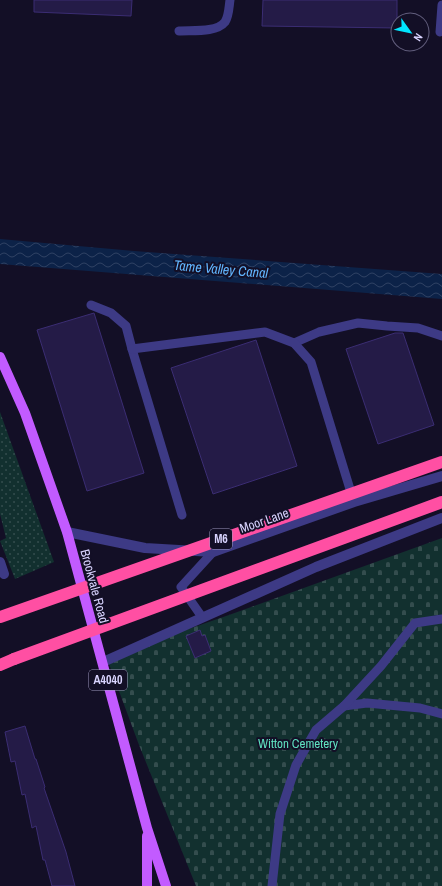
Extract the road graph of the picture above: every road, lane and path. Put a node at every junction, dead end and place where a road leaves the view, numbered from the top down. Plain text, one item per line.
1 (230, 0) edge
2 (442, 6) edge
3 (179, 31) dead end
4 (440, 32) dead end
5 (91, 305) dead end
6 (442, 336) edge
7 (294, 343) junction
8 (132, 349) junction
9 (0, 357) edge
10 (442, 462) edge
11 (442, 476) edge
12 (354, 502) junction
13 (442, 502) edge
14 (182, 515) dead end
15 (442, 518) edge
16 (67, 532) junction
17 (213, 552) junction
18 (0, 562) edge
19 (4, 574) dead end
20 (0, 616) edge
21 (202, 617) junction
22 (442, 619) edge
23 (103, 662) junction
24 (0, 665) edge
25 (344, 706) junction
26 (442, 714) edge
27 (148, 828) junction
28 (147, 886) edge
29 (166, 886) edge
30 (272, 886) edge

1 - 3 lane
2 - 4 lane
5 - 8 lane
6 - 7 lane
7 - 8 lane
7 - 12 lane
8 - 14 lane
9 - 16 main road, Brookvale Road / A4040
10 - 20 highway, M6, bridge
11 - 12 street, Moor Lane
12 - 17 street, Moor Lane
13 - 24 highway, bridge
15 - 21 street
16 - 17 street, Moor Lane
16 - 23 main road, Brookvale Road / A4040
17 - 21 lane
18 - 19 street
21 - 23 street
22 - 25 lane
23 - 27 main road, Brookvale Road / A4040
25 - 26 lane
25 - 30 lane
27 - 28 main road, Brookvale Road / A4040
27 - 29 main road, Brookvale Road / A4040

